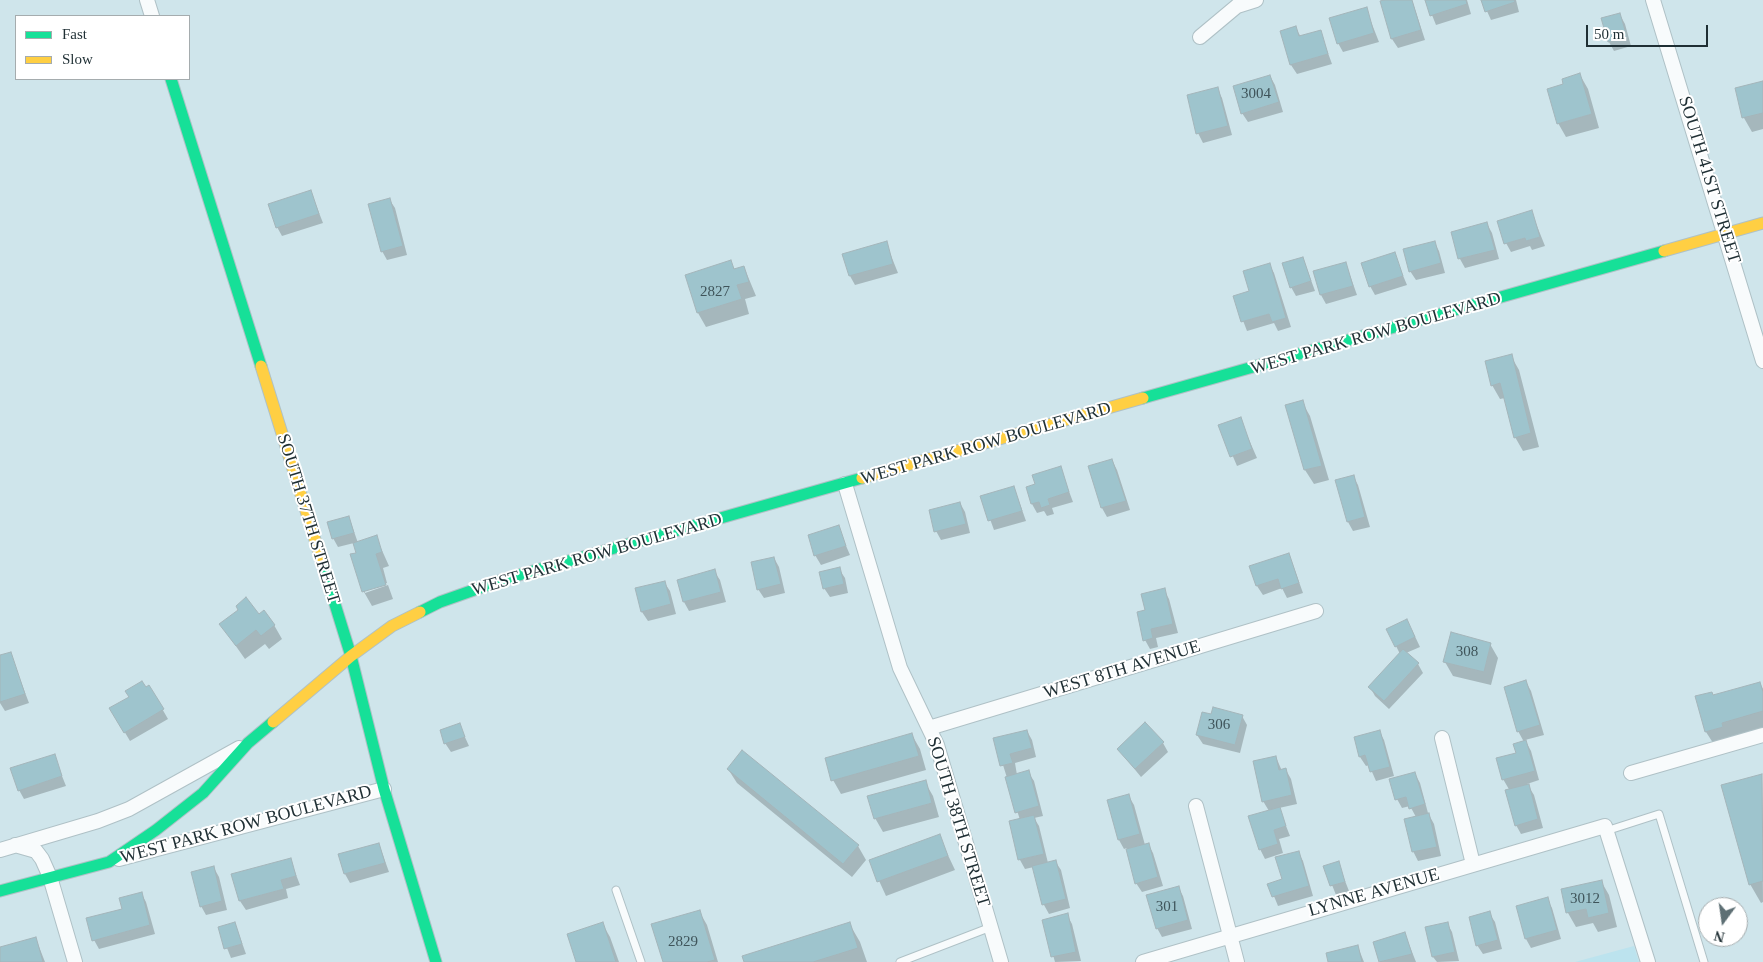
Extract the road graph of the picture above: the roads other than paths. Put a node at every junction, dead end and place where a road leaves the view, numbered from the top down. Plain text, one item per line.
1 (147, 0) edge
2 (1256, 0) edge
3 (1653, 0) edge
4 (152, 15) edge
5 (1200, 38) dead end
6 (171, 80) edge
7 (1763, 223) edge
8 (1726, 234) junction
9 (1763, 360) edge
10 (845, 484) junction
11 (1316, 611) dead end
12 (351, 656) junction
13 (929, 728) junction
14 (1763, 735) edge
15 (1442, 738) dead end
16 (248, 743) junction
17 (1631, 772) dead end
18 (384, 789) junction
19 (1196, 806) dead end
20 (1606, 828) junction
21 (0, 841) edge
22 (15, 845) junction
23 (0, 850) edge
24 (109, 862) junction
25 (1473, 864) junction
26 (50, 877) junction
27 (0, 890) edge
28 (616, 890) dead end
29 (990, 927) junction
30 (1230, 936) junction
31 (75, 962) edge
32 (436, 962) edge
33 (641, 962) edge
34 (900, 962) edge
35 (1001, 962) edge
36 (1143, 962) edge
37 (1237, 962) edge
38 (1648, 962) edge
39 (1704, 962) edge

1 - 4 street
2 - 5 street
3 - 8 street, SOUTH 41ST STREET
6 - 12 street, SOUTH 37TH STREET
7 - 8 street, WEST PARK ROW BOULEVARD
8 - 9 street, SOUTH 41ST STREET
8 - 10 street, WEST PARK ROW BOULEVARD
10 - 12 street, WEST PARK ROW BOULEVARD
10 - 13 street, SOUTH 38TH STREET
11 - 13 street, WEST 8TH AVENUE
12 - 16 street, WEST PARK ROW BOULEVARD
12 - 18 street, SOUTH 37TH STREET
13 - 29 street, SOUTH 38TH STREET
14 - 17 street
15 - 25 street
16 - 22 street, WEST PARK ROW BOULEVARD
16 - 24 street, WEST PARK ROW BOULEVARD
18 - 24 street, WEST PARK ROW BOULEVARD
18 - 32 street, SOUTH 37TH STREET
19 - 30 street
20 - 25 street, LYNNE AVENUE
20 - 38 street
20 - 39 lane
21 - 22 street
22 - 23 street, WEST PARK ROW BOULEVARD
22 - 26 street
24 - 26 street, WEST PARK ROW BOULEVARD
25 - 30 street, LYNNE AVENUE
26 - 27 street, WEST PARK ROW BOULEVARD
26 - 31 street
28 - 33 lane
29 - 34 lane
29 - 35 street, SOUTH 38TH STREET
30 - 36 street, LYNNE AVENUE
30 - 37 street

